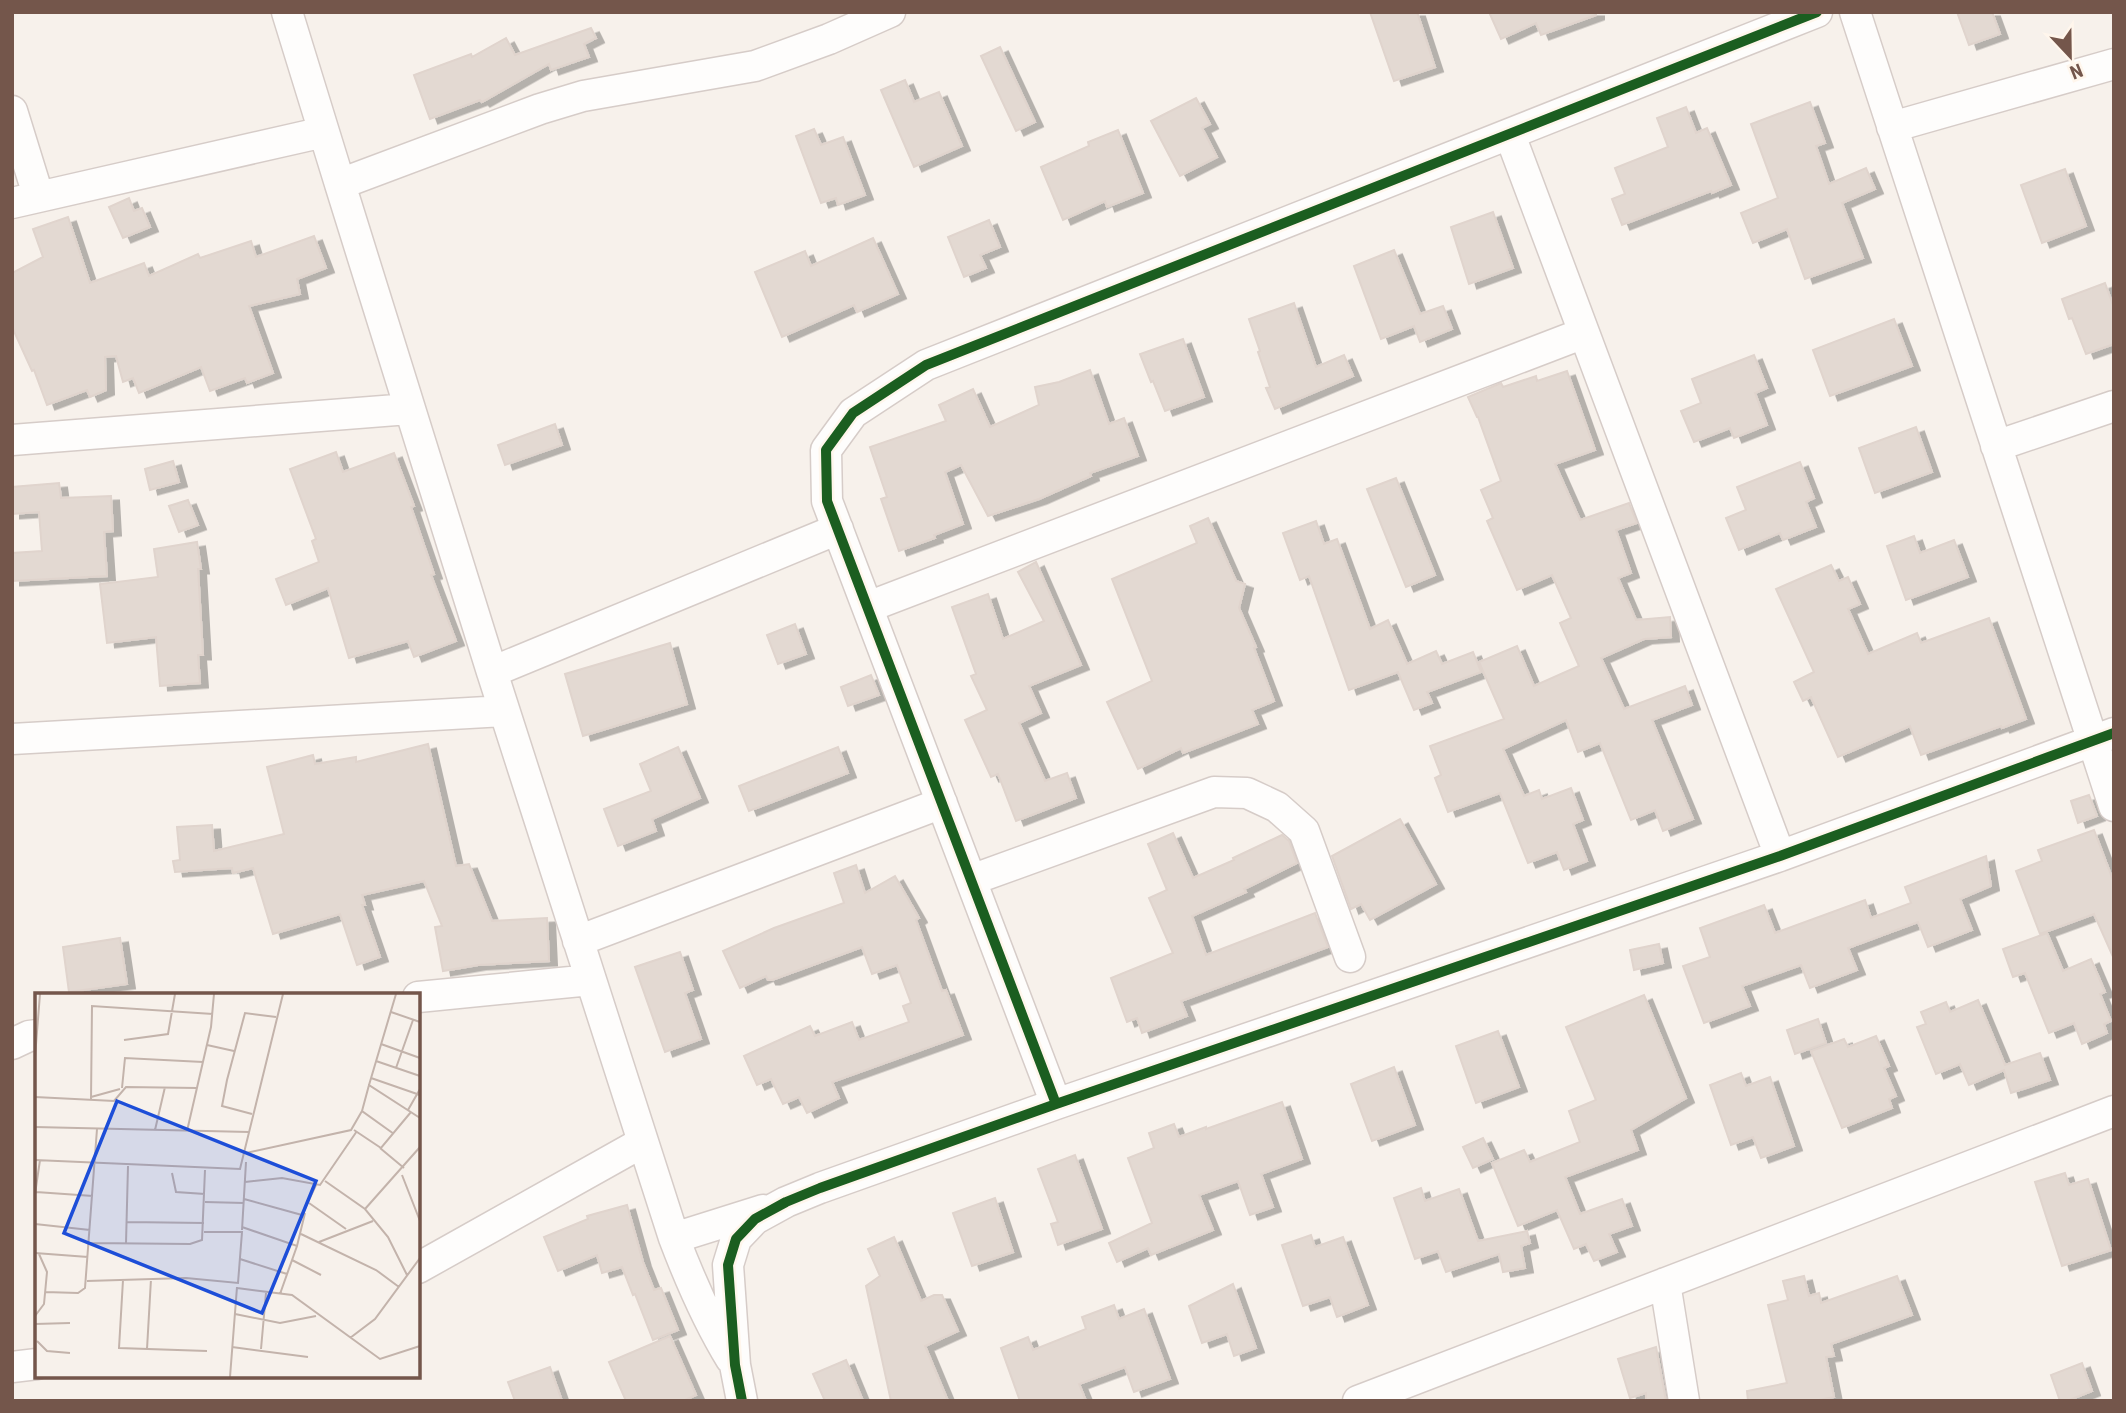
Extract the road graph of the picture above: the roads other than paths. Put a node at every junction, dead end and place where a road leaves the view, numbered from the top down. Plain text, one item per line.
1 (287, 12) edge
2 (890, 12) edge
3 (1817, 12) edge
4 (1855, 12) edge
5 (2114, 64) edge
6 (12, 111) edge
7 (1892, 127) junction
8 (324, 132) junction
9 (1510, 135) junction
10 (340, 184) junction
11 (25, 199) edge
12 (1584, 333) junction
13 (2114, 407) edge
14 (409, 409) junction
15 (12, 440) edge
16 (1996, 446) junction
17 (838, 529) junction
18 (867, 607) junction
19 (492, 671) junction
20 (504, 711) junction
21 (2103, 737) edge
22 (12, 740) edge
23 (942, 803) junction
24 (2114, 806) edge
25 (1780, 856) junction
26 (971, 880) junction
27 (579, 941) junction
28 (1350, 957) dead end
29 (591, 980) junction
30 (420, 997) edge
31 (35, 1035) edge
32 (12, 1044) edge
33 (1056, 1104) junction
34 (2114, 1111) edge
35 (643, 1142) junction
36 (786, 1202) junction
37 (674, 1238) junction
38 (420, 1267) edge
39 (1665, 1283) junction
40 (35, 1364) edge
41 (734, 1365) junction
42 (12, 1367) edge
43 (1364, 1400) edge
44 (742, 1401) edge
45 (1684, 1401) edge

1 - 8 street
2 - 10 street
3 - 9 street
4 - 7 street
5 - 7 street
6 - 11 street
7 - 16 street
8 - 10 street
8 - 11 street
9 - 12 street
9 - 17 street
10 - 14 street
12 - 18 street
12 - 25 street
13 - 16 street
14 - 15 street
14 - 19 street
16 - 21 street
17 - 18 street
17 - 19 street
18 - 23 street
19 - 20 street
20 - 22 street
20 - 27 street
21 - 24 street
21 - 25 street
23 - 26 street
23 - 27 street
25 - 33 street
26 - 28 street
26 - 33 street
27 - 29 street
29 - 30 street
29 - 35 street
31 - 32 street
33 - 36 street
34 - 39 street
35 - 37 street
35 - 38 street
36 - 37 street
36 - 41 street
37 - 41 street
39 - 43 street
39 - 45 street
40 - 42 street
41 - 44 street

